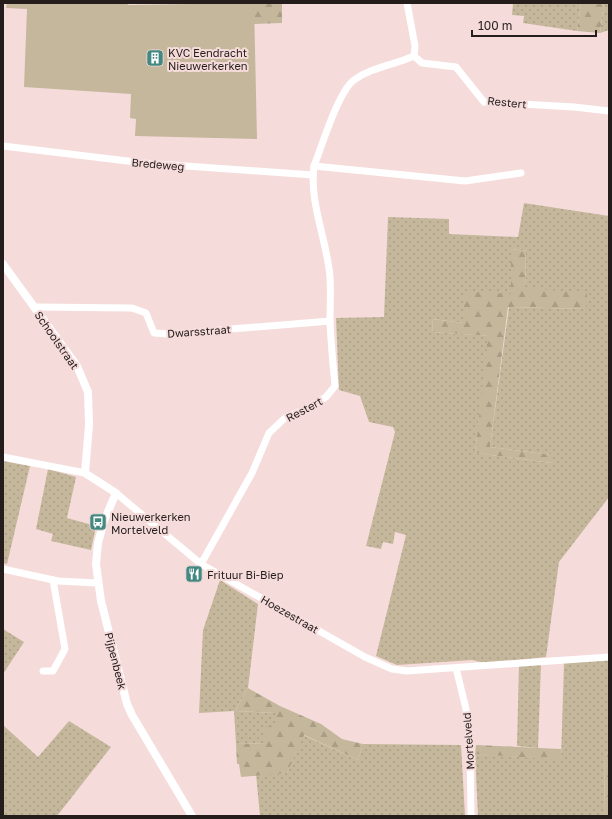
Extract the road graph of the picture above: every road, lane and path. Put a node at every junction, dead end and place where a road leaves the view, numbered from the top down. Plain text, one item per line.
1 (407, 3) edge
2 (414, 56) junction
3 (609, 111) edge
4 (3, 146) edge
5 (314, 166) junction
6 (521, 173) dead end
7 (313, 175) junction
8 (3, 264) edge
9 (34, 307) junction
10 (330, 321) junction
11 (3, 457) edge
12 (85, 473) junction
13 (116, 493) junction
14 (202, 564) junction
15 (3, 569) edge
16 (53, 580) junction
17 (97, 583) junction
18 (609, 657) edge
19 (456, 668) junction
20 (43, 671) dead end
21 (192, 816) edge
22 (471, 816) edge

1 - 2 street
2 - 3 street, Restert
2 - 5 street, Restert
4 - 7 street, Bredeweg
5 - 6 street
5 - 7 street, Restert
7 - 10 street, Restert
8 - 9 street, Schoolstraat
9 - 10 street, Dwarsstraat
9 - 12 street, Schoolstraat
10 - 14 street, Restert
11 - 12 street, Hoezestraat
12 - 13 street, Hoezestraat
13 - 14 street, Hoezestraat
13 - 17 street, Pijpenbeek
14 - 19 street, Hoezestraat
15 - 16 street
16 - 17 street
16 - 20 street
17 - 21 street, Pijpenbeek
18 - 19 street, Hoezestraat
19 - 22 street, Mortelveld

